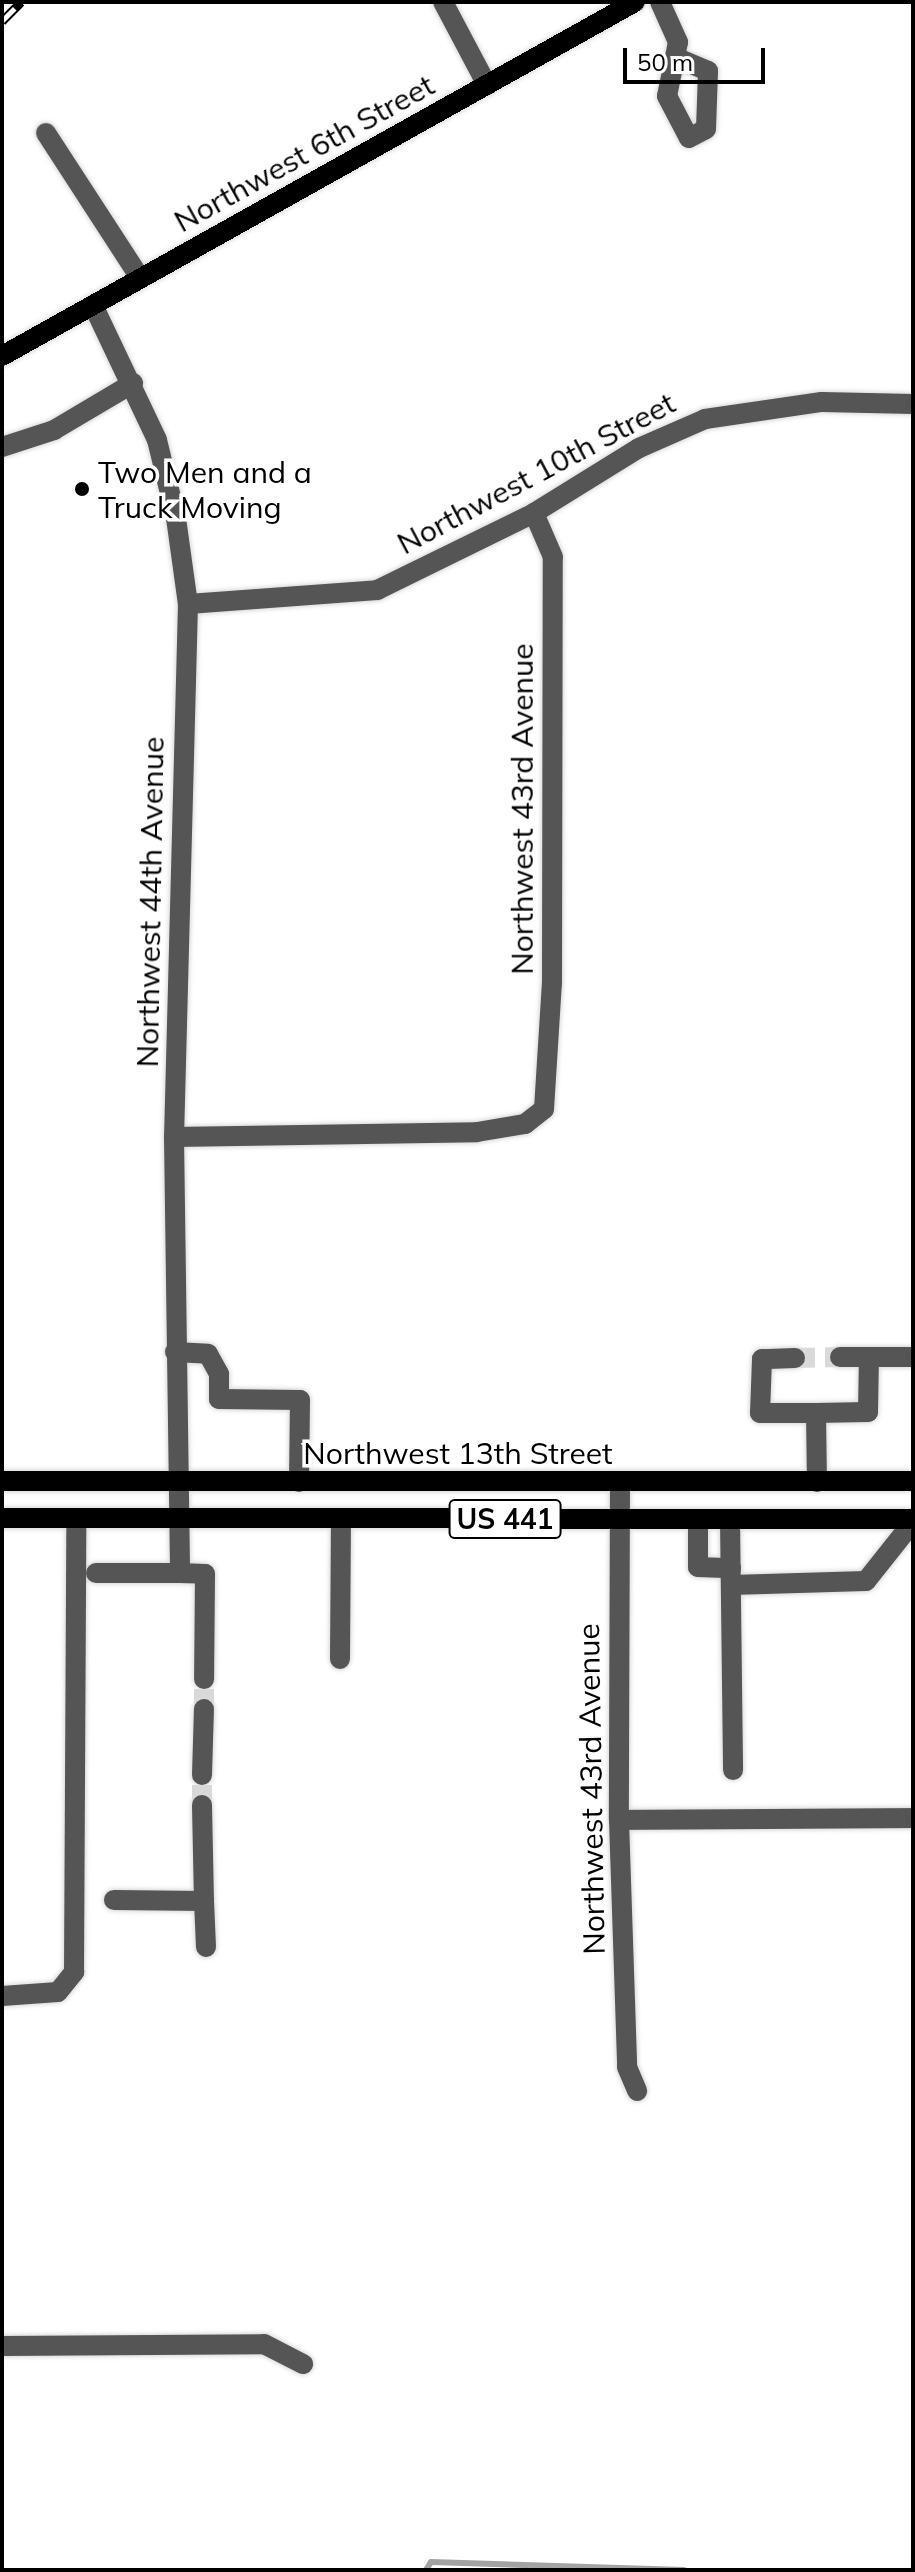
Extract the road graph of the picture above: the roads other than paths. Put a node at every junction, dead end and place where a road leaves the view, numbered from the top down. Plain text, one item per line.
1 (443, 2) edge
2 (635, 2) edge
3 (660, 2) edge
4 (677, 58) dead end
5 (487, 85) junction
6 (46, 133) dead end
7 (140, 278) junction
8 (93, 305) junction
9 (2, 356) edge
10 (133, 383) junction
11 (913, 404) edge
12 (2, 447) edge
13 (534, 513) junction
14 (188, 604) junction
15 (174, 1137) junction
16 (175, 1352) junction
17 (840, 1357) tunnel mouth
18 (869, 1357) junction
19 (913, 1357) edge
20 (795, 1358) tunnel mouth
21 (816, 1413) junction
22 (2, 1481) edge
23 (913, 1481) edge
24 (176, 1482) junction
25 (299, 1482) junction
26 (817, 1482) junction
27 (620, 1483) junction
28 (2, 1518) edge
29 (76, 1518) junction
30 (176, 1519) junction
31 (341, 1519) junction
32 (698, 1519) junction
33 (730, 1519) junction
34 (620, 1520) junction
35 (913, 1520) edge
36 (96, 1573) dead end
37 (180, 1573) junction
38 (731, 1576) junction
39 (340, 1659) dead end
40 (204, 1679) tunnel mouth
41 (204, 1709) tunnel mouth
42 (733, 1770) dead end
43 (202, 1775) tunnel mouth
44 (202, 1805) tunnel mouth
45 (913, 1818) edge
46 (619, 1820) junction
47 (114, 1900) dead end
48 (204, 1901) junction
49 (206, 1947) dead end
50 (2, 1996) edge
51 (637, 2091) dead end
52 (2, 2346) edge
53 (303, 2364) dead end

1 - 5 street
2 - 5 main road, Northwest 6th Street
3 - 4 street
5 - 7 main road, Northwest 6th Street
6 - 7 street
7 - 8 main road, Northwest 6th Street
8 - 9 main road, Northwest 6th Street
8 - 10 street, Northwest 44th Avenue
10 - 12 street
10 - 14 street, Northwest 44th Avenue
11 - 13 street, Northwest 10th Street
13 - 14 street, Northwest 10th Street
13 - 15 street, Northwest 43rd Avenue
14 - 15 street, Northwest 44th Avenue
15 - 16 street, Northwest 44th Avenue
16 - 24 street, Northwest 44th Avenue
16 - 25 street
17 - 18 street
18 - 19 street
18 - 21 street
20 - 21 street
21 - 26 street
22 - 24 main road, Northwest 13th Street / US 441
23 - 26 main road, Northwest 13th Street / US 441
24 - 25 main road, Northwest 13th Street / US 441
24 - 30 street, Northwest 44th Avenue
25 - 27 main road, Northwest 13th Street / US 441
26 - 27 main road, Northwest 13th Street / US 441
27 - 34 street, Northwest 43rd Avenue
28 - 29 main road, US 441
29 - 30 main road, US 441
29 - 50 street
30 - 31 main road, US 441
30 - 37 street, Northwest 44th Avenue
31 - 34 main road, US 441
31 - 39 street
32 - 33 main road, US 441
32 - 34 main road, US 441
32 - 38 street
33 - 35 main road, US 441
33 - 38 street
34 - 46 street, Northwest 43rd Avenue
35 - 38 street
36 - 37 street
37 - 40 street
38 - 42 street
41 - 43 street
44 - 48 street
45 - 46 street
46 - 51 street, Northwest 43rd Avenue
47 - 48 street
48 - 49 street
52 - 53 street

